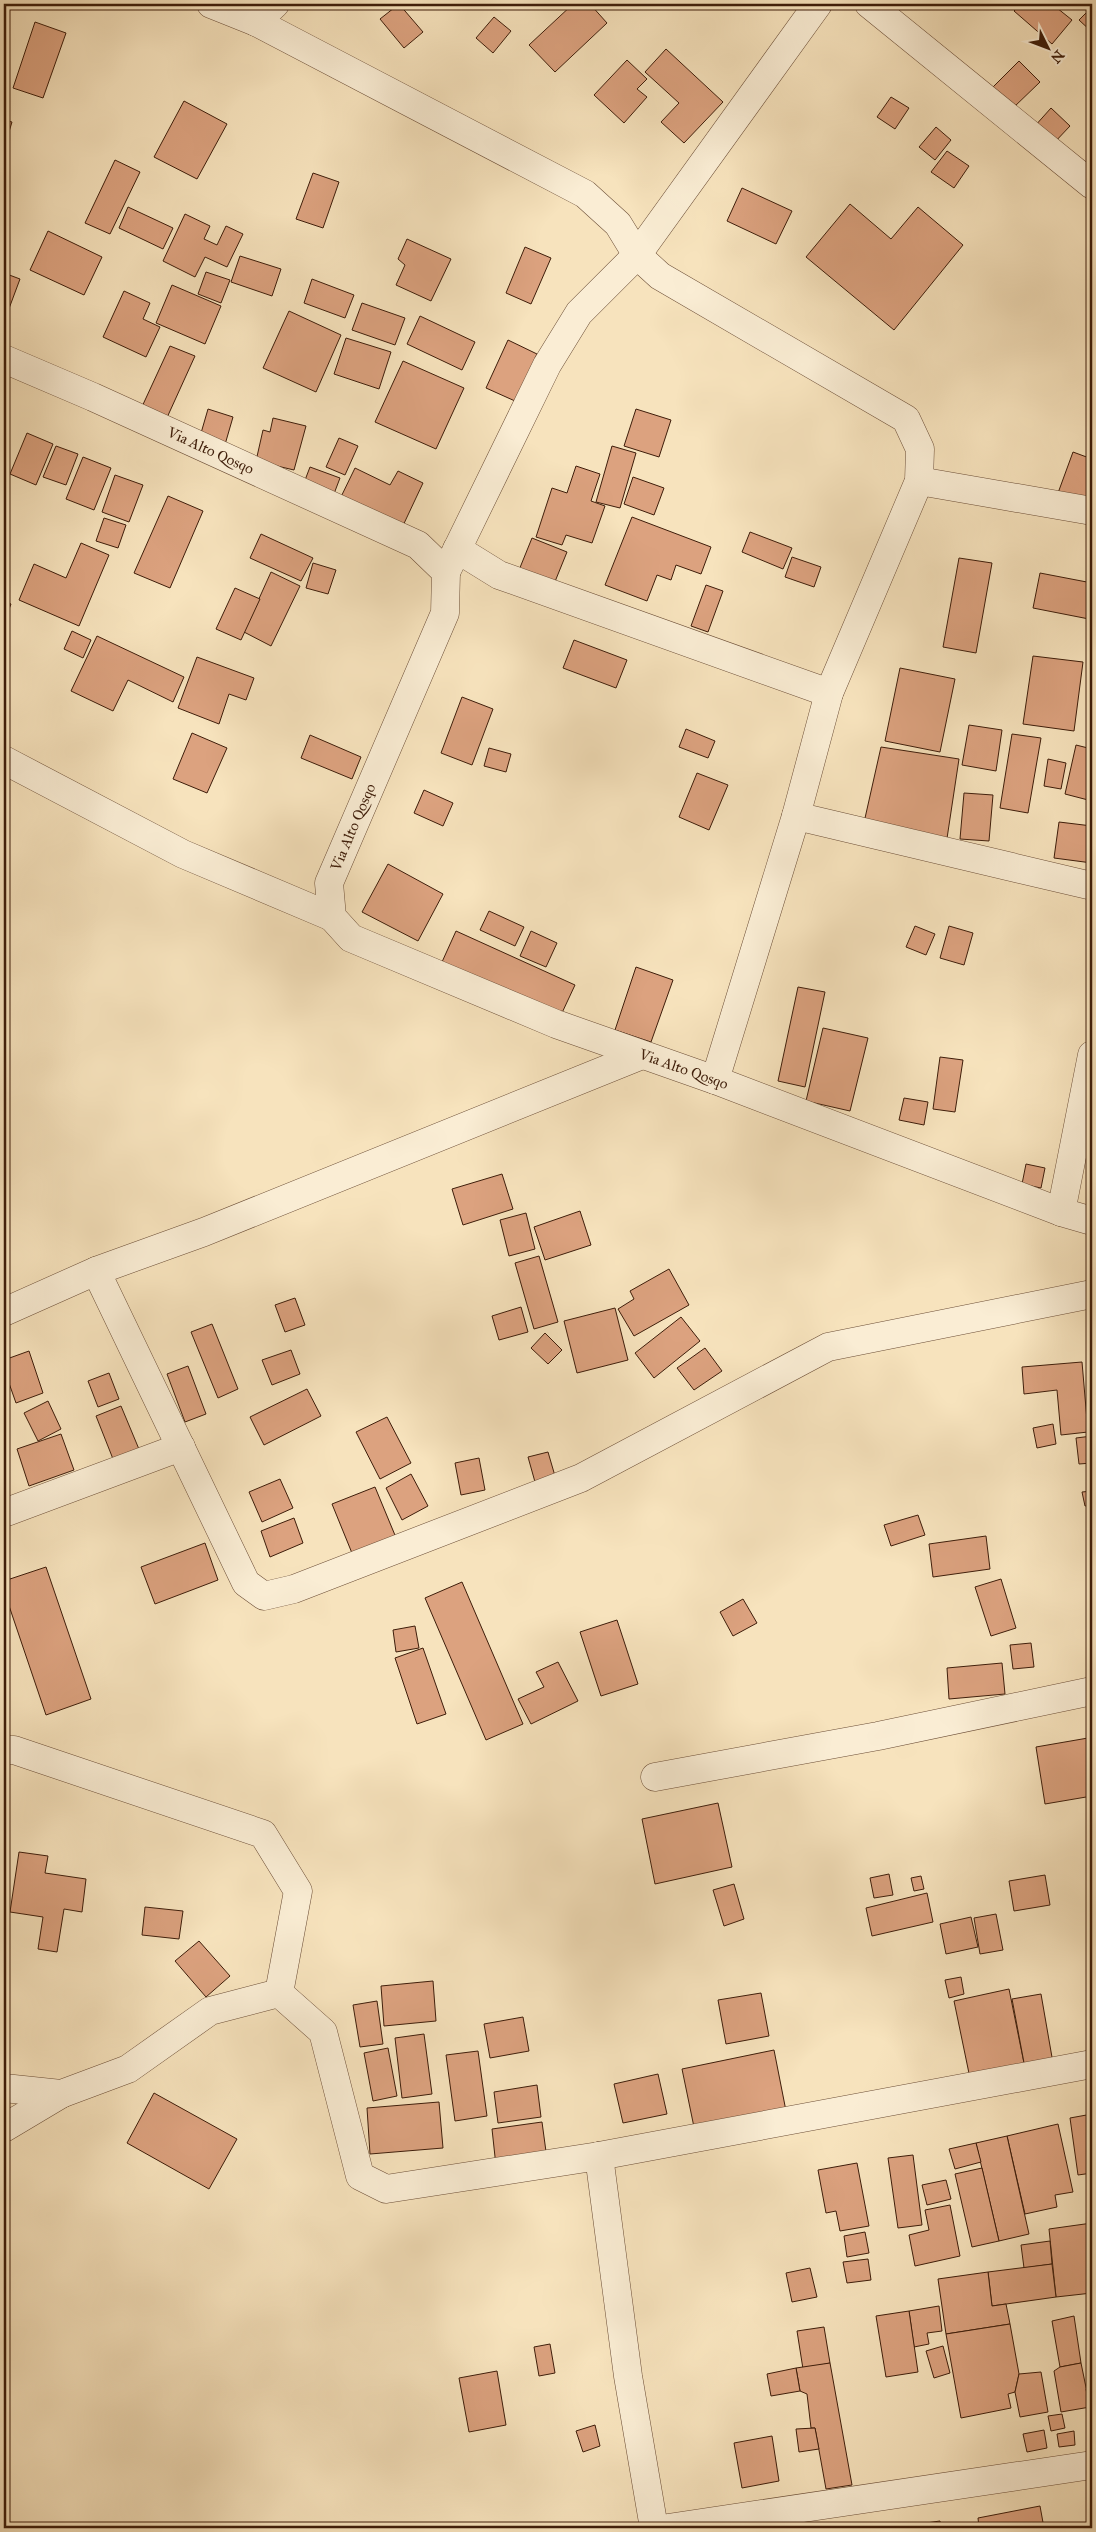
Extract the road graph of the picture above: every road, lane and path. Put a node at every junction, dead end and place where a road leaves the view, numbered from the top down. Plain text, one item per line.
1 (211, 4) edge
2 (818, 4) edge
3 (870, 4) edge
4 (266, 13) edge
5 (1092, 186) edge
6 (637, 255) junction
7 (4, 360) edge
8 (919, 481) junction
9 (1092, 512) edge
10 (452, 561) junction
11 (829, 693) junction
12 (4, 760) edge
13 (796, 816) junction
14 (1092, 886) edge
15 (332, 917) junction
16 (642, 1056) junction
17 (1092, 1056) edge
18 (715, 1080) junction
19 (1061, 1212) junction
20 (1092, 1222) edge
21 (96, 1270) junction
22 (1092, 1294) edge
23 (4, 1312) edge
24 (181, 1447) junction
25 (4, 1513) edge
26 (1092, 1691) edge
27 (4, 1750) edge
28 (655, 1777) dead end
29 (280, 1993) junction
30 (1092, 2064) edge
31 (4, 2088) edge
32 (61, 2094) junction
33 (4, 2128) edge
34 (599, 2156) junction
35 (1092, 2465) edge
36 (654, 2528) edge
37 (668, 2528) edge

1 - 4 street
2 - 6 street
3 - 5 street
4 - 6 street
6 - 8 street
6 - 10 street
7 - 10 street, Via Alto Qosqo
8 - 9 street
8 - 11 street
10 - 11 street
10 - 15 street, Via Alto Qosqo
11 - 13 street
12 - 15 street
13 - 14 street
13 - 18 street
15 - 16 street, Via Alto Qosqo
16 - 18 street, Via Alto Qosqo
16 - 21 street
17 - 19 street
18 - 19 street, Via Alto Qosqo
19 - 20 street, Via Alto Qosqo
21 - 23 street
21 - 24 street
22 - 24 street
24 - 25 street
26 - 28 street
27 - 29 street
29 - 32 street
29 - 34 street
30 - 34 street
31 - 32 street
32 - 33 street
34 - 36 street
35 - 37 street

